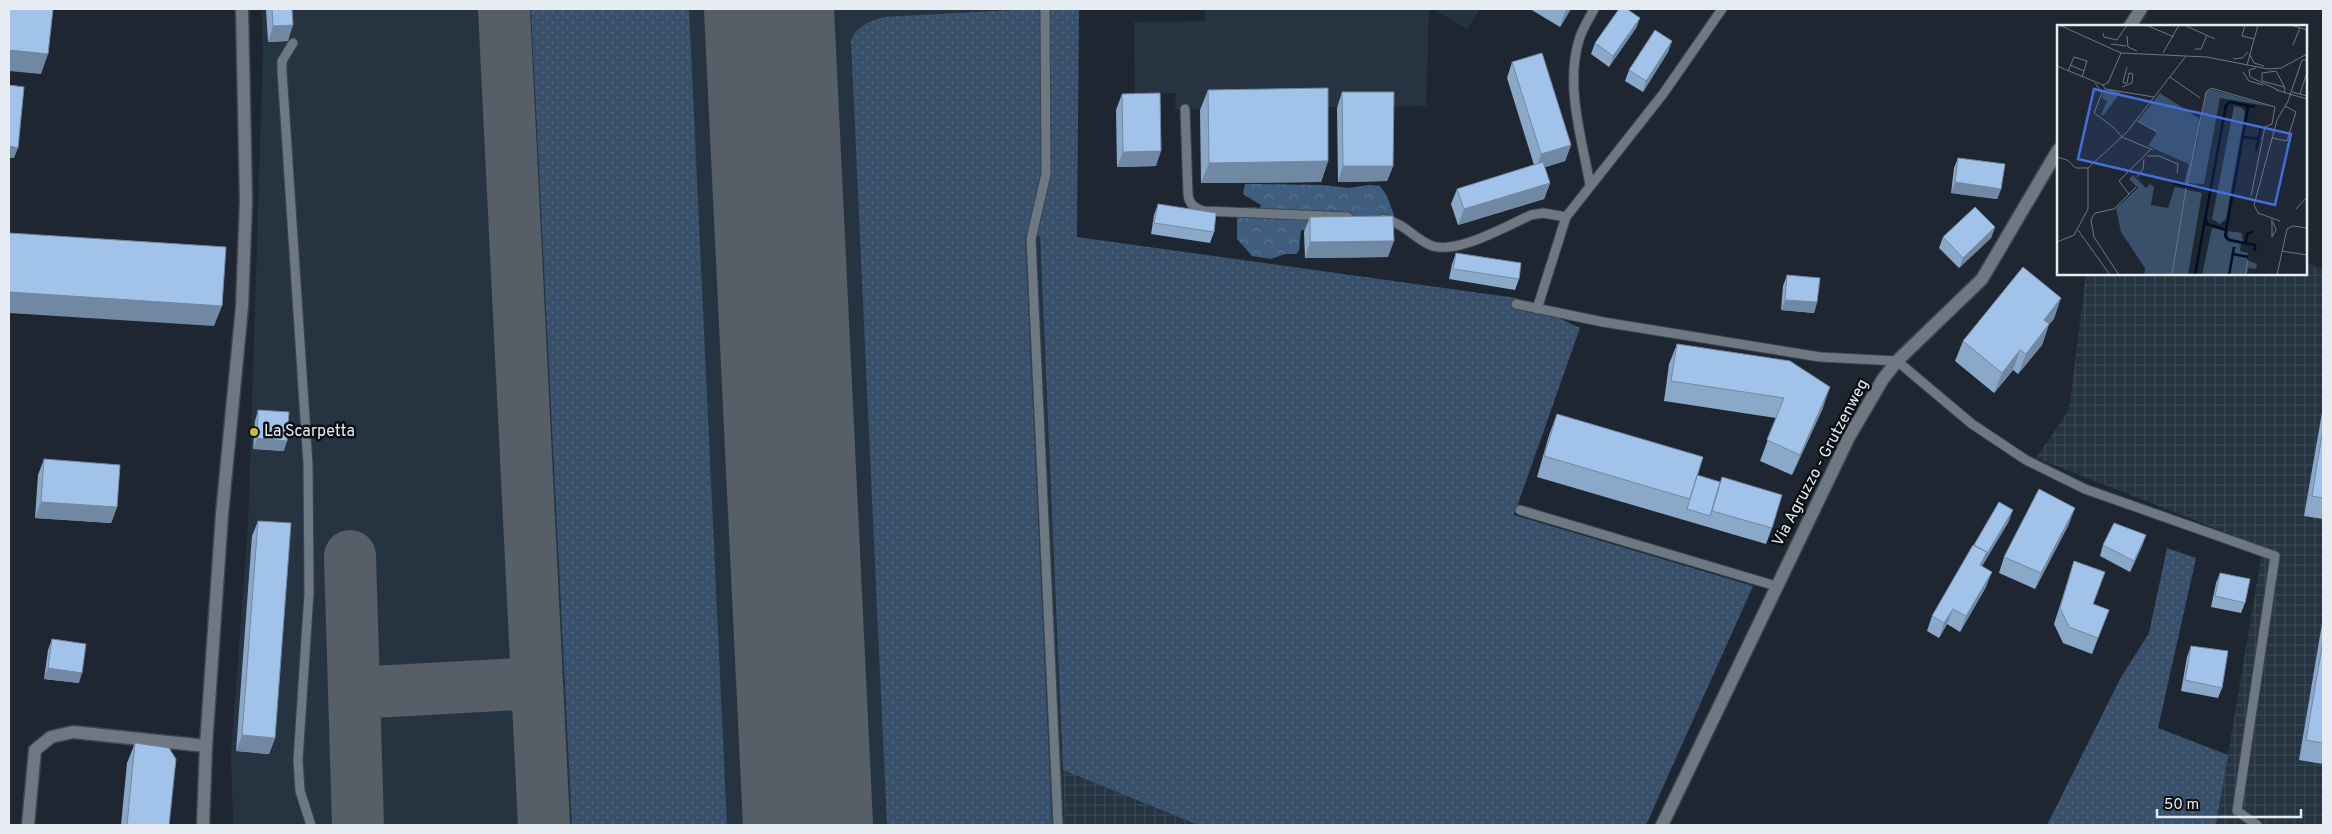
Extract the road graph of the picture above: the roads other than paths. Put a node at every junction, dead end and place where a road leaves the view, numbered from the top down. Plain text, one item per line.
1 (242, 9) edge
2 (1045, 9) edge
3 (1594, 9) edge
4 (1722, 9) edge
5 (2142, 9) edge
6 (2131, 25) edge
7 (293, 43) dead end
8 (1185, 109) dead end
9 (2057, 152) edge
10 (1590, 185) junction
11 (1362, 217) edge
12 (1566, 217) junction
13 (1372, 218) edge
14 (1516, 304) dead end
15 (1537, 309) junction
16 (1897, 360) junction
17 (1520, 510) dead end
18 (1776, 586) junction
19 (206, 746) junction
20 (28, 825) edge
21 (203, 825) edge
22 (310, 825) edge
23 (1058, 825) edge
24 (1662, 825) edge
25 (2257, 825) edge

1 - 19 street
2 - 23 lane
3 - 10 lane
4 - 10 lane
5 - 6 street
7 - 22 lane
8 - 11 lane
9 - 16 street, Via Agruzzo - Grutzenweg
10 - 12 lane
12 - 13 lane
12 - 15 lane
14 - 15 lane
15 - 16 lane
16 - 18 street, Via Agruzzo - Grutzenweg
16 - 25 lane
17 - 18 lane
18 - 24 street, Via Agruzzo - Grutzenweg
19 - 20 street
19 - 21 street

